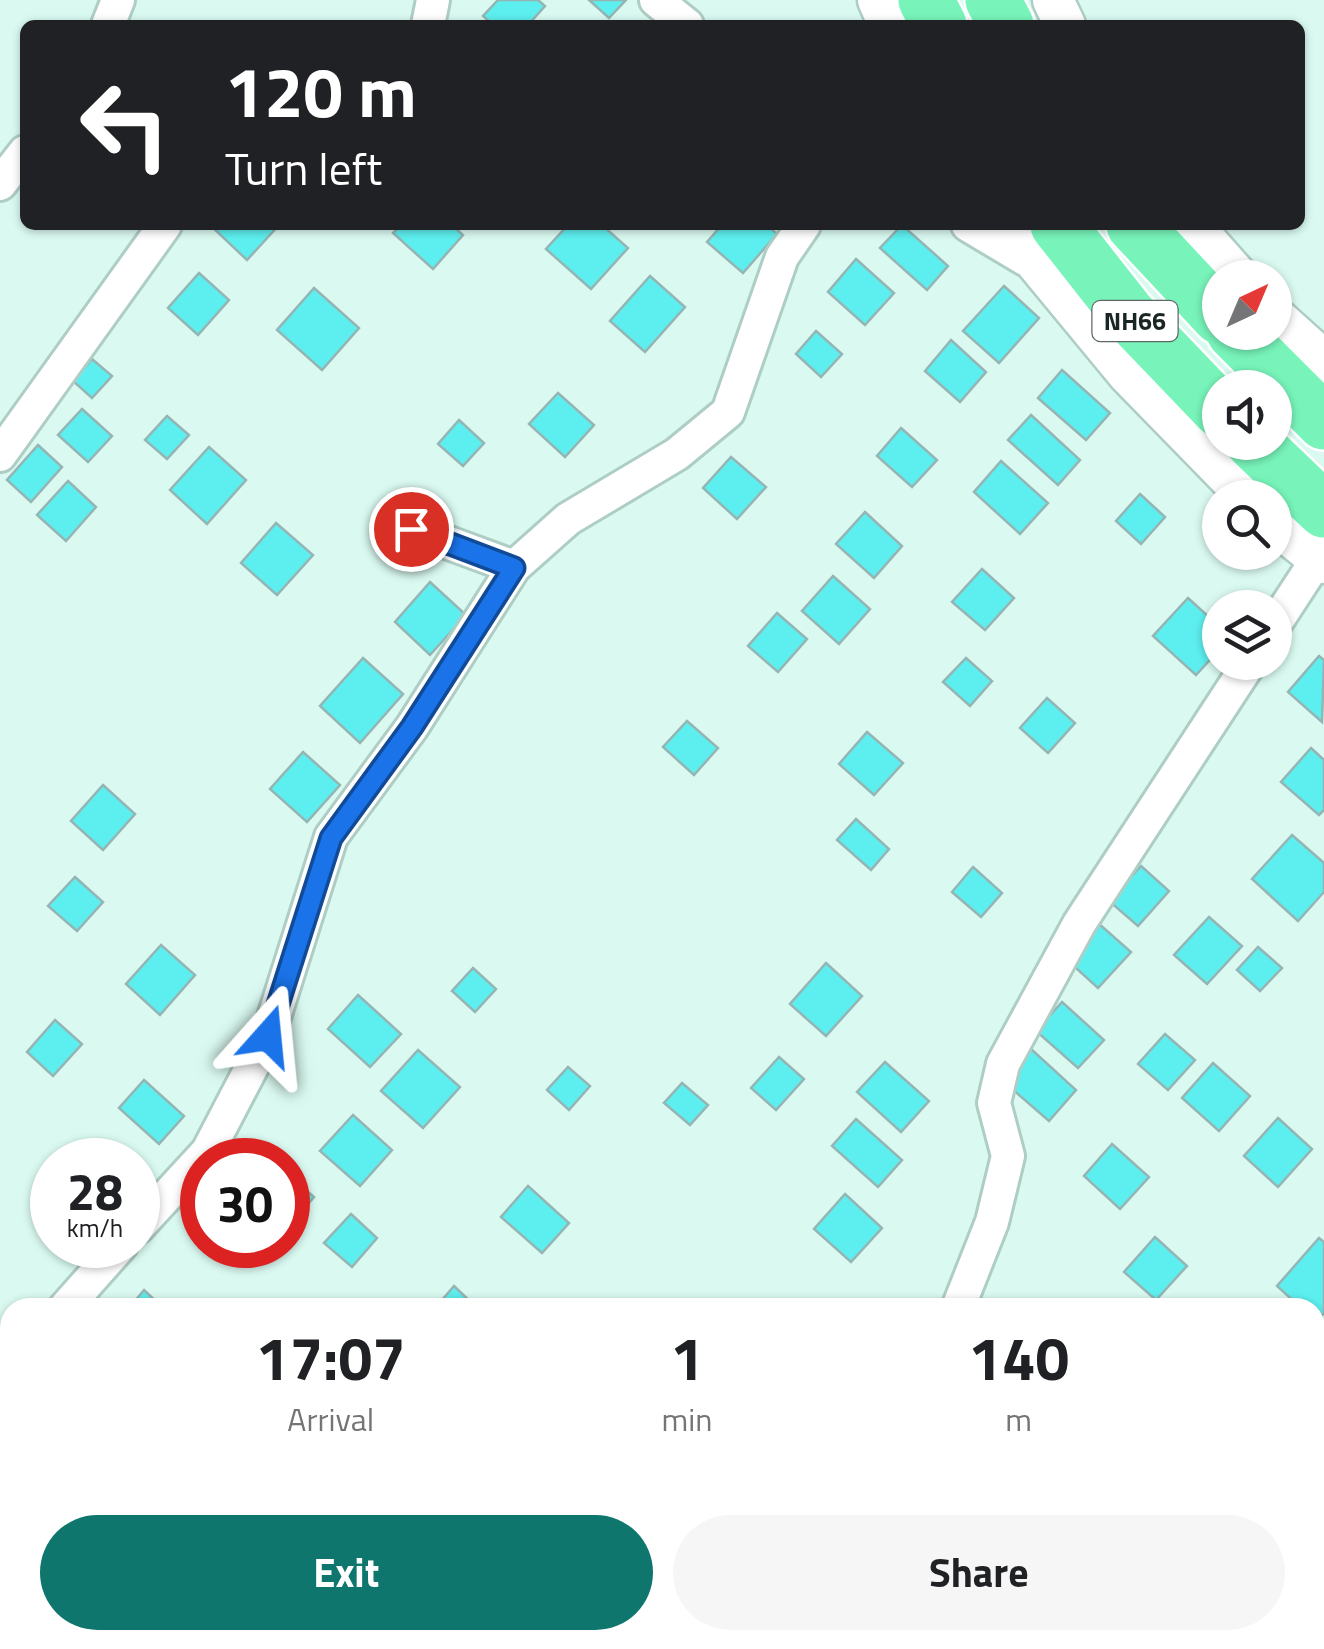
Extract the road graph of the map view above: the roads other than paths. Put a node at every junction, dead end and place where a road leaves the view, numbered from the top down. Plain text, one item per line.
1 (656, 0) edge
2 (681, 20) edge
3 (20, 158) edge
4 (0, 184) edge
5 (161, 230) edge
6 (801, 230) edge
7 (989, 230) edge
8 (1015, 230) edge
9 (1139, 230) edge
10 (1196, 230) edge
11 (1046, 244) edge
12 (1223, 260) edge
13 (1202, 299) edge
14 (1292, 333) edge
15 (1252, 350) edge
16 (1324, 362) edge
17 (1202, 391) edge
18 (1324, 422) edge
19 (0, 455) edge
20 (1264, 460) edge
21 (1231, 480) edge
22 (411, 529) dead end
23 (1292, 531) edge
24 (1322, 544) edge
25 (514, 568) junction
26 (1292, 595) edge
27 (1238, 680) edge
28 (160, 1203) edge
29 (100, 1268) edge
30 (74, 1298) edge
31 (962, 1298) edge

1 - 2 street
3 - 4 street
5 - 19 street
6 - 25 street
7 - 11 street
8 - 11 street
9 - 13 highway, NH66
10 - 12 street
11 - 17 highway, NH66
11 - 21 street
14 - 16 street
15 - 18 highway
20 - 24 highway
22 - 25 street
23 - 24 street
24 - 26 street
25 - 28 street
27 - 31 street
29 - 30 street

